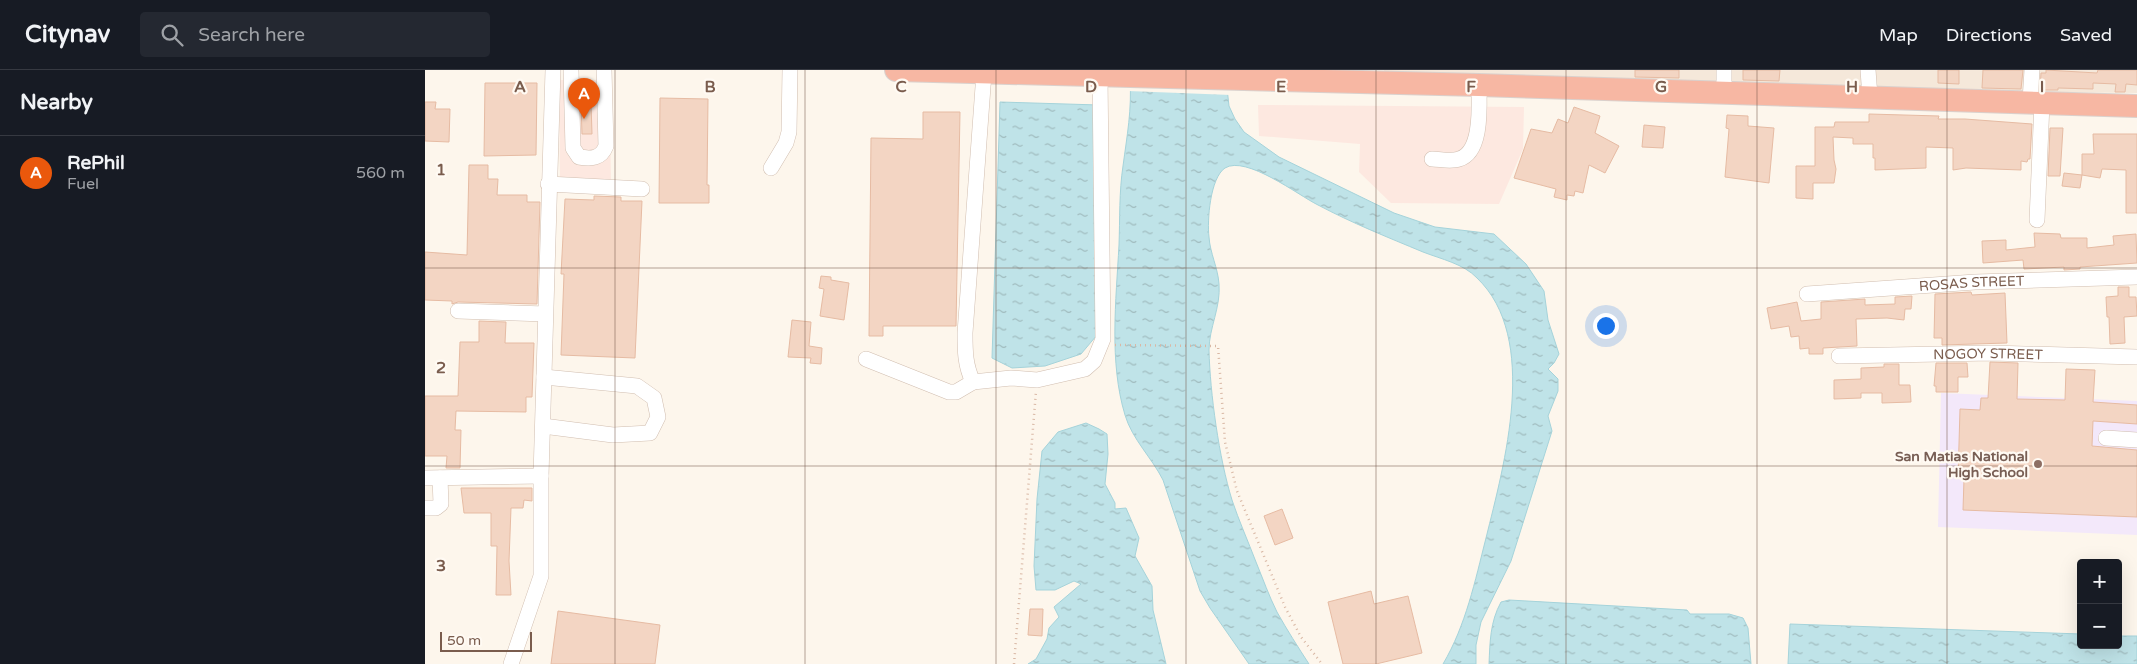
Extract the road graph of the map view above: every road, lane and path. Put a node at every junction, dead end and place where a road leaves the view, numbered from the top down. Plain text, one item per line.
1 (553, 70) edge
2 (571, 70) edge
3 (604, 70) edge
4 (790, 70) edge
5 (896, 70) edge
6 (928, 70) edge
7 (1724, 70) edge
8 (1868, 70) edge
9 (2033, 70) edge
10 (984, 73) junction
11 (1100, 76) junction
12 (1470, 80) edge
13 (1724, 93) junction
14 (1870, 96) junction
15 (2036, 102) junction
16 (2137, 106) edge
17 (1432, 159) dead end
18 (771, 168) dead end
19 (548, 184) junction
20 (642, 189) dead end
21 (2037, 220) dead end
22 (2137, 277) edge
23 (1807, 294) dead end
24 (458, 311) dead end
25 (545, 314) junction
26 (1115, 346) dead end
27 (1839, 356) dead end
28 (2137, 357) edge
29 (866, 360) dead end
30 (544, 377) junction
31 (1037, 380) junction
32 (973, 382) junction
33 (543, 426) junction
34 (2106, 438) dead end
35 (2137, 440) edge
36 (541, 476) junction
37 (432, 478) edge
38 (425, 508) edge
39 (511, 664) edge
40 (1014, 664) edge
41 (1322, 664) edge

1 - 19 street
2 - 3 street
4 - 18 street
5 - 6 highway
6 - 10 highway
7 - 13 street
8 - 14 street
9 - 15 street
10 - 11 highway
10 - 32 street
11 - 12 highway
11 - 31 street
12 - 13 highway
12 - 17 street
13 - 14 highway
14 - 15 highway
15 - 16 highway
15 - 21 street
19 - 20 street
19 - 25 street
22 - 23 street, ROSAS STREET
24 - 25 street
25 - 30 street
26 - 41 path
27 - 28 street, NOGOY STREET
29 - 32 street
30 - 33 street
30 - 33 street
31 - 32 street
31 - 40 path
33 - 36 street
34 - 35 street
36 - 37 street
36 - 39 street
37 - 38 street

